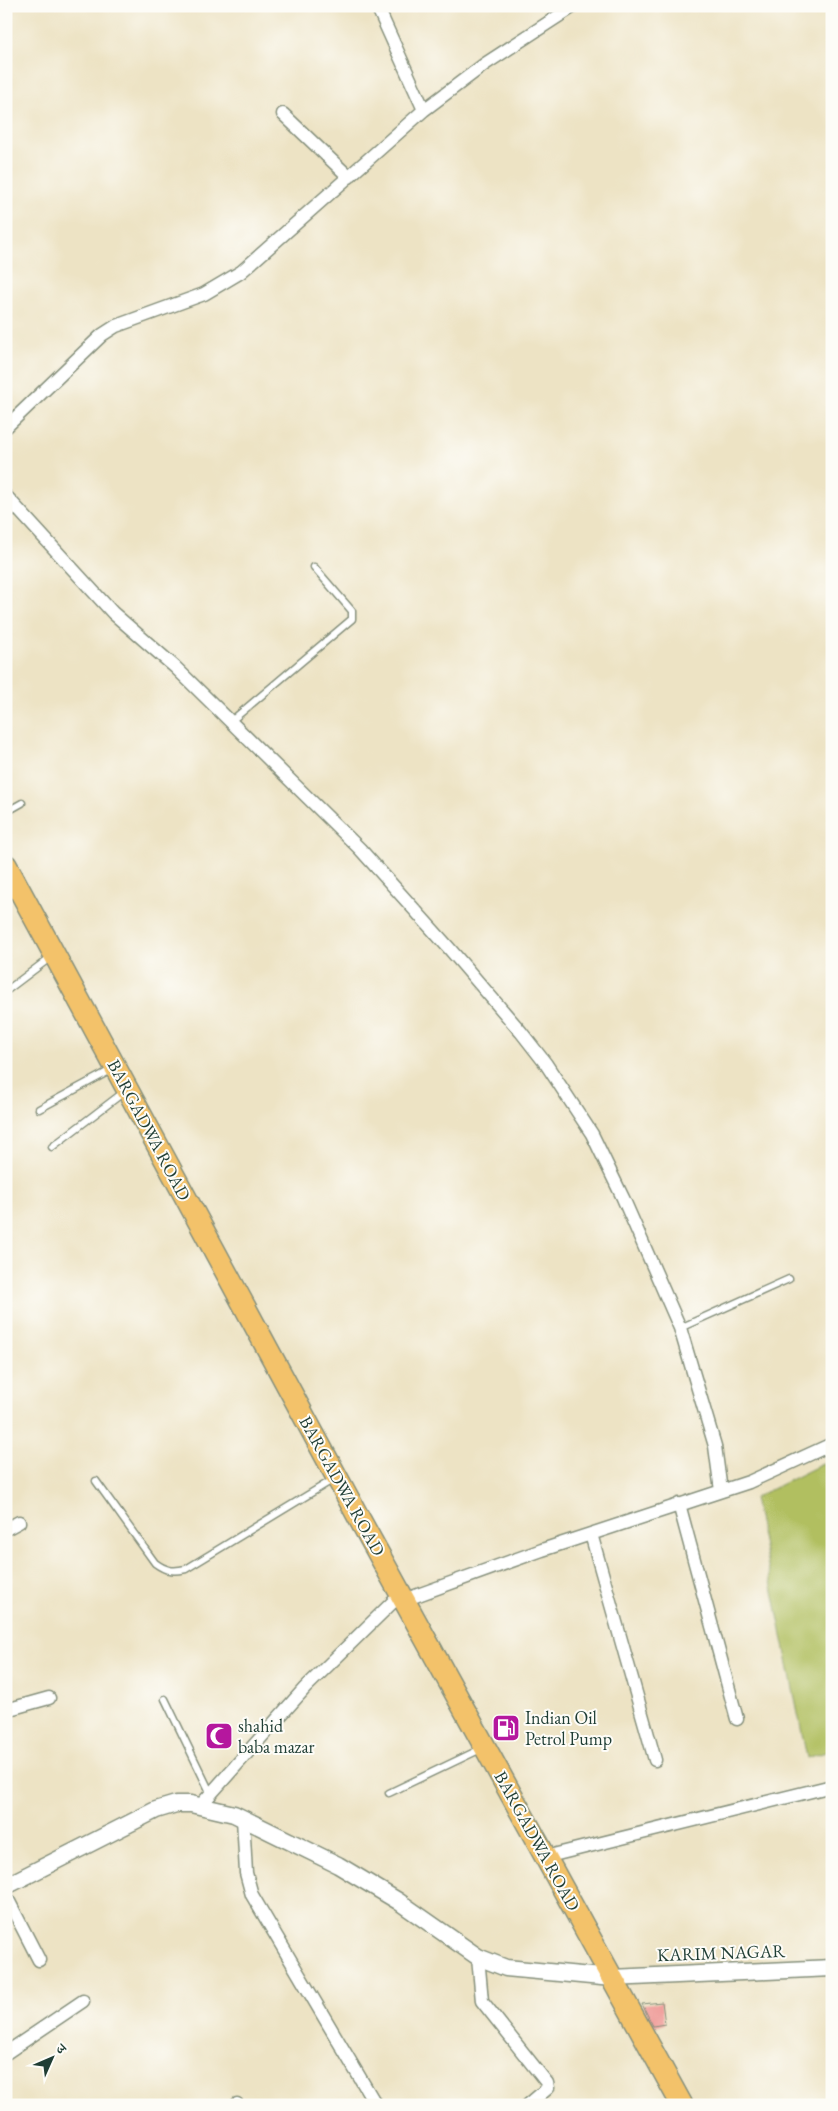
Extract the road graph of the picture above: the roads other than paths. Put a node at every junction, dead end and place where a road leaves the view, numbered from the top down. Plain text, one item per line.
1 (377, 6) edge
2 (574, 6) edge
3 (424, 110) junction
4 (283, 114) dead end
5 (349, 177) junction
6 (6, 427) edge
7 (6, 496) edge
8 (314, 567) dead end
9 (230, 722) junction
10 (22, 803) dead end
11 (6, 812) edge
12 (6, 865) edge
13 (54, 955) junction
14 (6, 991) edge
15 (116, 1068) junction
16 (127, 1090) junction
17 (40, 1109) dead end
18 (52, 1147) dead end
19 (789, 1279) dead end
20 (680, 1328) junction
21 (832, 1444) edge
22 (337, 1477) junction
23 (96, 1481) dead end
24 (721, 1491) junction
25 (679, 1504) junction
26 (19, 1522) dead end
27 (6, 1529) edge
28 (591, 1534) junction
29 (403, 1597) junction
30 (50, 1698) dead end
31 (164, 1699) dead end
32 (6, 1710) edge
33 (737, 1719) dead end
34 (485, 1747) junction
35 (655, 1760) dead end
36 (832, 1786) edge
37 (389, 1793) dead end
38 (206, 1800) junction
39 (244, 1818) junction
40 (545, 1856) junction
41 (6, 1886) edge
42 (6, 1896) edge
43 (478, 1957) junction
44 (38, 1960) dead end
45 (832, 1968) edge
46 (612, 1978) junction
47 (83, 2001) dead end
48 (6, 2053) edge
49 (376, 2105) edge
50 (528, 2105) edge
51 (682, 2105) edge

1 - 3 street
2 - 3 street
3 - 5 street
4 - 5 street
5 - 6 street
7 - 9 street
8 - 9 lane
9 - 20 street
10 - 11 lane
12 - 13 main road, BARGADWA ROAD
13 - 14 lane
13 - 15 main road, BARGADWA ROAD
15 - 16 main road, BARGADWA ROAD
15 - 17 lane
16 - 18 lane
16 - 22 main road, BARGADWA ROAD
19 - 20 lane
20 - 24 street
21 - 24 street
22 - 23 lane
22 - 29 main road, BARGADWA ROAD
24 - 25 street
25 - 28 street
25 - 33 street
26 - 27 street
28 - 29 street
28 - 35 street
29 - 34 main road, BARGADWA ROAD
29 - 38 street
30 - 32 street
31 - 38 lane
34 - 37 lane
34 - 40 main road, BARGADWA ROAD
36 - 40 street
38 - 39 street, KARIM NAGAR
38 - 41 street, KARIM NAGAR
39 - 43 street, KARIM NAGAR
39 - 49 street
40 - 46 main road, BARGADWA ROAD
42 - 44 street
43 - 46 street, KARIM NAGAR
43 - 50 street
45 - 46 street, KARIM NAGAR
46 - 51 main road, BARGADWA ROAD
47 - 48 street

